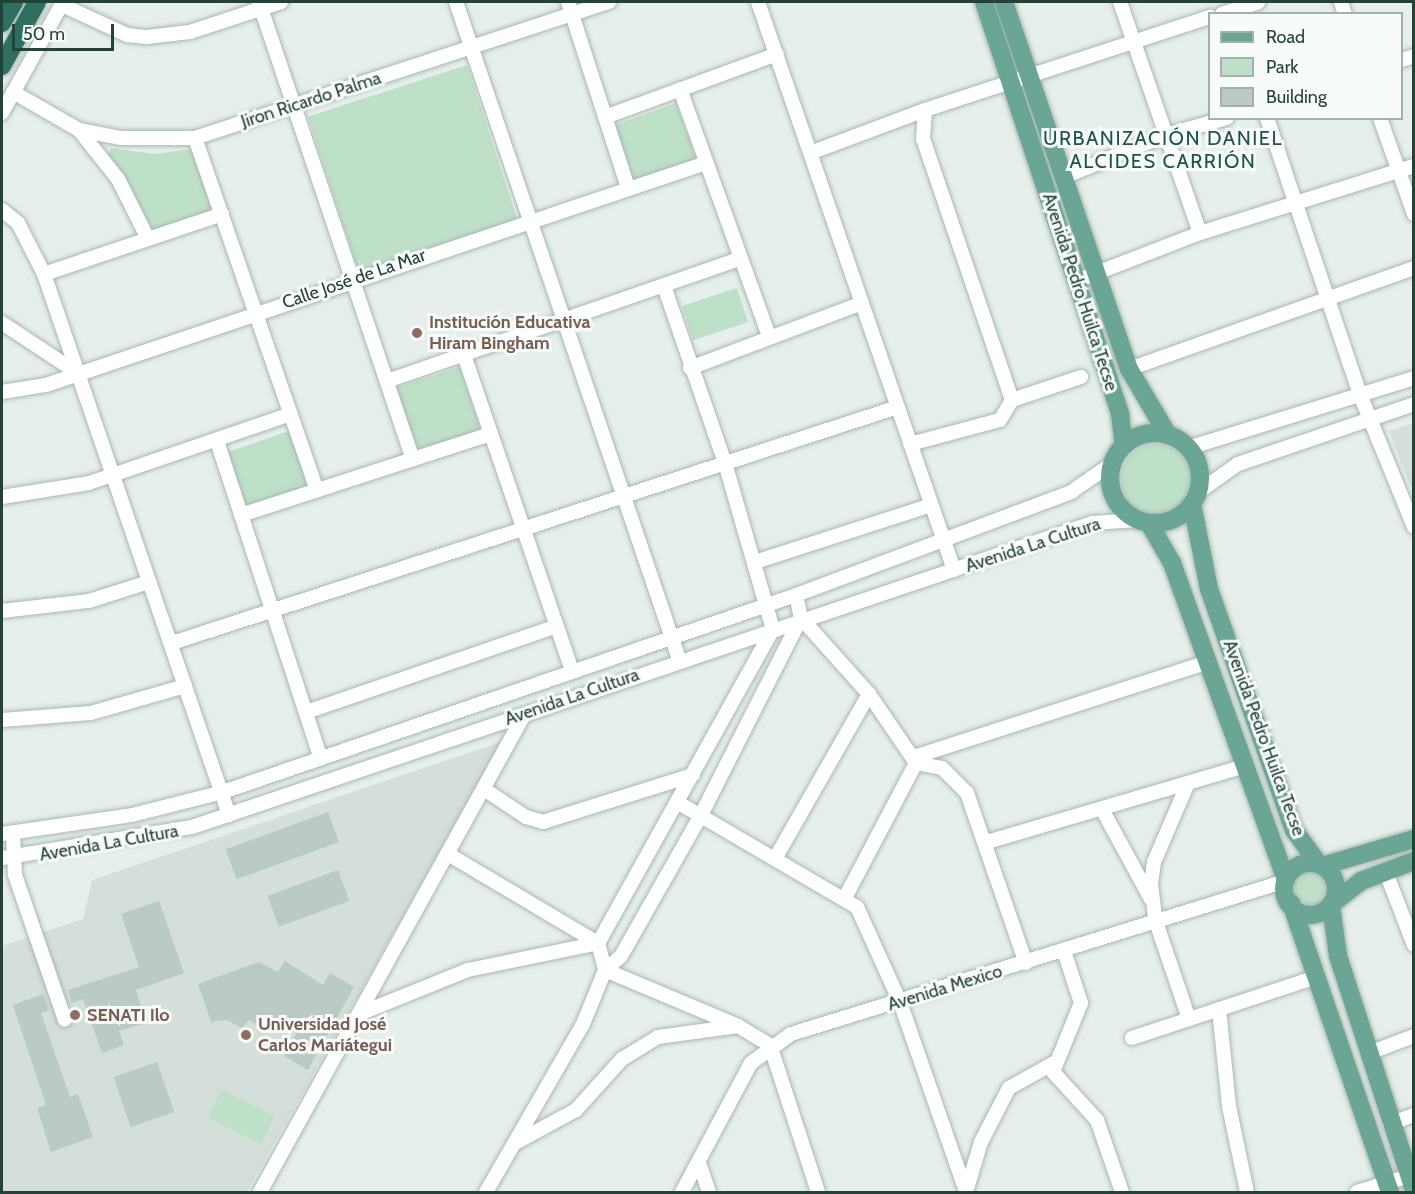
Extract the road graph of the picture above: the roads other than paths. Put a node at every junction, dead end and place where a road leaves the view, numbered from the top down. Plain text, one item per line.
1 (14, 2) edge
2 (37, 2) edge
3 (280, 2) edge
4 (456, 2) edge
5 (609, 2) edge
6 (758, 2) edge
7 (984, 2) edge
8 (1004, 2) edge
9 (1120, 2) edge
10 (1258, 2) edge
11 (63, 3) edge
12 (260, 5) edge
13 (570, 8) edge
14 (1228, 10) edge
15 (1208, 17) edge
16 (2, 23) edge
17 (1133, 39) junction
18 (472, 49) junction
19 (777, 54) junction
20 (2, 66) edge
21 (1030, 77) junction
22 (1010, 83) junction
23 (680, 89) junction
24 (13, 92) junction
25 (294, 105) junction
26 (925, 110) junction
27 (2, 113) edge
28 (605, 117) junction
29 (1220, 120) edge
30 (1268, 120) edge
31 (1381, 120) edge
32 (79, 130) junction
33 (1166, 135) junction
34 (195, 138) junction
35 (810, 153) junction
36 (706, 164) junction
37 (1413, 166) edge
38 (1398, 171) junction
39 (1064, 177) junction
40 (628, 189) junction
41 (1297, 206) junction
42 (2, 210) edge
43 (222, 214) junction
44 (1413, 214) edge
45 (526, 221) junction
46 (1200, 232) junction
47 (148, 239) junction
48 (740, 259) junction
49 (1413, 268) edge
50 (44, 274) junction
51 (1097, 274) junction
52 (352, 279) junction
53 (1076, 281) junction
54 (664, 286) junction
55 (1330, 299) junction
56 (862, 303) junction
57 (256, 313) junction
58 (562, 321) junction
59 (2, 323) edge
60 (769, 336) junction
61 (464, 355) junction
62 (690, 368) junction
63 (1129, 369) junction
64 (79, 374) junction
65 (1081, 377) dead end
66 (1413, 378) edge
67 (387, 381) junction
68 (2, 392) edge
69 (1361, 397) junction
70 (1012, 400) junction
71 (1413, 404) edge
72 (898, 407) junction
73 (291, 414) junction
74 (1369, 418) junction
75 (491, 434) junction
76 (1168, 435) junction
77 (217, 441) junction
78 (910, 444) junction
79 (1124, 446) junction
80 (1188, 448) junction
81 (413, 459) junction
82 (725, 463) junction
83 (1113, 463) junction
84 (113, 475) junction
85 (317, 490) junction
86 (2, 497) edge
87 (623, 499) junction
88 (1195, 499) junction
89 (931, 505) junction
90 (241, 515) junction
91 (1144, 522) junction
92 (1413, 527) edge
93 (523, 531) junction
94 (942, 540) junction
95 (754, 562) junction
96 (954, 570) junction
97 (149, 582) junction
98 (796, 595) junction
99 (768, 603) junction
100 (273, 608) junction
101 (2, 610) edge
102 (801, 618) junction
103 (557, 626) junction
104 (772, 628) junction
105 (671, 635) junction
106 (172, 643) junction
107 (678, 659) junction
108 (1209, 663) junction
109 (572, 668) junction
110 (185, 686) junction
111 (869, 694) junction
112 (306, 712) junction
113 (524, 715) junction
114 (2, 720) edge
115 (320, 757) junction
116 (915, 760) junction
117 (1245, 766) junction
118 (693, 775) junction
119 (1188, 783) junction
120 (484, 789) junction
121 (223, 792) junction
122 (677, 802) junction
123 (1103, 811) junction
124 (229, 815) junction
125 (700, 815) junction
126 (7, 834) edge
127 (1413, 839) edge
128 (987, 842) junction
129 (448, 854) junction
130 (776, 857) junction
131 (7, 858) edge
132 (1413, 861) edge
133 (1320, 865) junction
134 (1385, 870) junction
135 (1286, 880) junction
136 (846, 896) junction
137 (1152, 901) junction
138 (1291, 903) junction
139 (1332, 904) junction
140 (1156, 922) junction
141 (598, 943) junction
142 (1413, 945) edge
143 (1064, 951) junction
144 (1026, 963) junction
145 (605, 970) junction
146 (1316, 977) junction
147 (900, 1002) junction
148 (1219, 1009) junction
149 (364, 1012) junction
150 (1189, 1019) junction
151 (65, 1020) dead end
152 (738, 1026) junction
153 (1413, 1036) edge
154 (1132, 1038) dead end
155 (770, 1045) junction
156 (1369, 1053) junction
157 (1054, 1063) junction
158 (1413, 1115) edge
159 (1390, 1124) junction
160 (515, 1143) junction
161 (699, 1163) junction
162 (1411, 1183) edge
163 (1388, 1188) edge
164 (260, 1192) edge
165 (486, 1192) edge
166 (682, 1192) edge
167 (709, 1192) edge
168 (818, 1192) edge
169 (966, 1192) edge
170 (1122, 1192) edge
171 (1248, 1192) edge
172 (1357, 1192) edge

1 - 16 highway
2 - 20 highway
3 - 12 street
4 - 18 street
5 - 13 street, Jiron Ricardo Palma
6 - 19 street
7 - 22 main road, Avenida Pedro Huilca Tecse
8 - 21 main road, Avenida Pedro Huilca Tecse
9 - 17 street
10 - 14 street
11 - 12 street
11 - 24 street
12 - 25 street
13 - 18 street, Jiron Ricardo Palma
13 - 28 street
15 - 17 street
17 - 21 street
17 - 33 street
18 - 25 street, Jiron Ricardo Palma
18 - 45 street
19 - 23 street
19 - 35 street
21 - 22 street
21 - 39 main road, Avenida Pedro Huilca Tecse
22 - 26 street
22 - 53 main road, Avenida Pedro Huilca Tecse
23 - 28 street
23 - 36 street
24 - 27 street
24 - 32 street, Jiron Ricardo Palma
25 - 34 street, Jiron Ricardo Palma
25 - 52 street
26 - 35 street
26 - 70 street
28 - 40 street
29 - 33 street
30 - 41 street
31 - 38 street
32 - 34 street, Jiron Ricardo Palma
32 - 47 street
33 - 39 street
33 - 46 street
34 - 43 street
35 - 56 street
36 - 40 street, Calle José de La Mar
36 - 48 street
37 - 38 street
38 - 41 street
38 - 44 street
39 - 51 main road, Avenida Pedro Huilca Tecse
40 - 45 street, Calle José de La Mar
41 - 46 street
41 - 55 street
42 - 50 street
43 - 47 street
43 - 57 street
45 - 52 street, Calle José de La Mar
45 - 58 street
46 - 51 street
47 - 50 street
48 - 54 street
48 - 60 street
49 - 55 street
50 - 64 street
51 - 53 street
51 - 63 main road, Avenida Pedro Huilca Tecse
52 - 57 street, Calle José de La Mar
52 - 67 street
53 - 79 main road, Avenida Pedro Huilca Tecse
54 - 58 street
54 - 62 street
55 - 63 street
55 - 69 street
56 - 60 street
56 - 72 street
57 - 64 street, Calle José de La Mar
57 - 73 street
58 - 61 street
58 - 87 street
59 - 64 street
60 - 62 street
61 - 67 street
61 - 75 street
62 - 82 street
63 - 76 main road, Avenida Pedro Huilca Tecse
64 - 68 street, Calle José de La Mar
64 - 84 street
65 - 70 street
66 - 69 street
67 - 81 street
69 - 74 street
69 - 80 street
70 - 78 street
71 - 74 street
72 - 78 street
72 - 82 street
73 - 77 street
73 - 85 street
74 - 88 street
74 - 92 street
75 - 81 street
75 - 93 street
76 - 79 main road
76 - 80 main road
77 - 84 street
77 - 90 street
78 - 89 street
79 - 83 main road
80 - 88 main road
81 - 85 street
82 - 87 street
82 - 95 street
83 - 91 main road
83 - 94 street, Avenida La Cultura
84 - 86 street
84 - 97 street
85 - 90 street
87 - 93 street
87 - 105 street
88 - 91 main road
88 - 133 main road, Avenida Pedro Huilca Tecse
89 - 94 street
89 - 95 street
90 - 100 street
91 - 96 street, Avenida La Cultura
91 - 108 main road, Avenida Pedro Huilca Tecse
93 - 100 street
93 - 103 street
94 - 96 street
94 - 98 street, Avenida La Cultura
95 - 99 street
96 - 102 street, Avenida La Cultura
97 - 101 street
97 - 106 street
98 - 99 street, Avenida La Cultura
98 - 102 street
99 - 104 street
99 - 105 street, Avenida La Cultura
100 - 106 street
100 - 112 street
102 - 104 street, Avenida La Cultura
102 - 111 street
102 - 125 street
103 - 109 street
103 - 112 street
104 - 107 street, Avenida La Cultura
104 - 118 street
105 - 107 street
105 - 109 street, Avenida La Cultura
106 - 110 street
107 - 113 street, Avenida La Cultura
108 - 116 street
108 - 117 main road, Avenida Pedro Huilca Tecse
109 - 115 street, Avenida La Cultura
110 - 114 street
110 - 121 street
111 - 116 street
111 - 130 street
112 - 115 street
113 - 120 street
113 - 124 street, Avenida La Cultura
115 - 121 street, Avenida La Cultura
116 - 128 street
116 - 136 street
117 - 119 street
117 - 135 main road, Avenida Pedro Huilca Tecse
118 - 120 street
118 - 122 street
119 - 123 street
119 - 137 street
120 - 129 street
121 - 124 street
121 - 126 street, Avenida La Cultura
122 - 125 street
122 - 141 street
123 - 128 street
123 - 137 street
124 - 131 street, Avenida La Cultura
125 - 130 street
125 - 145 street
126 - 131 street
127 - 133 main road
128 - 144 street
129 - 141 street
129 - 149 street
130 - 136 street
131 - 151 street
132 - 134 main road
133 - 135 main road
133 - 139 main road
134 - 139 main road
134 - 142 street
135 - 138 main road
135 - 140 street, Avenida Mexico
136 - 147 street
137 - 140 street
138 - 139 main road
138 - 146 main road
139 - 156 main road
140 - 143 street, Avenida Mexico
140 - 150 street
141 - 145 street
141 - 149 street
143 - 144 street, Avenida Mexico
143 - 157 street
144 - 147 street, Avenida Mexico
145 - 152 street
145 - 160 street
146 - 148 street
146 - 163 main road
147 - 155 street, Avenida Mexico
147 - 169 street
148 - 150 street
148 - 171 street
149 - 164 street
150 - 154 street
152 - 155 street
152 - 160 street
153 - 156 street
155 - 161 street, Avenida Mexico
155 - 168 street
156 - 159 main road
157 - 169 street
157 - 170 street
158 - 159 street
159 - 162 main road
160 - 165 street
161 - 166 street, Avenida Mexico
161 - 167 street
162 - 163 street
163 - 172 street

